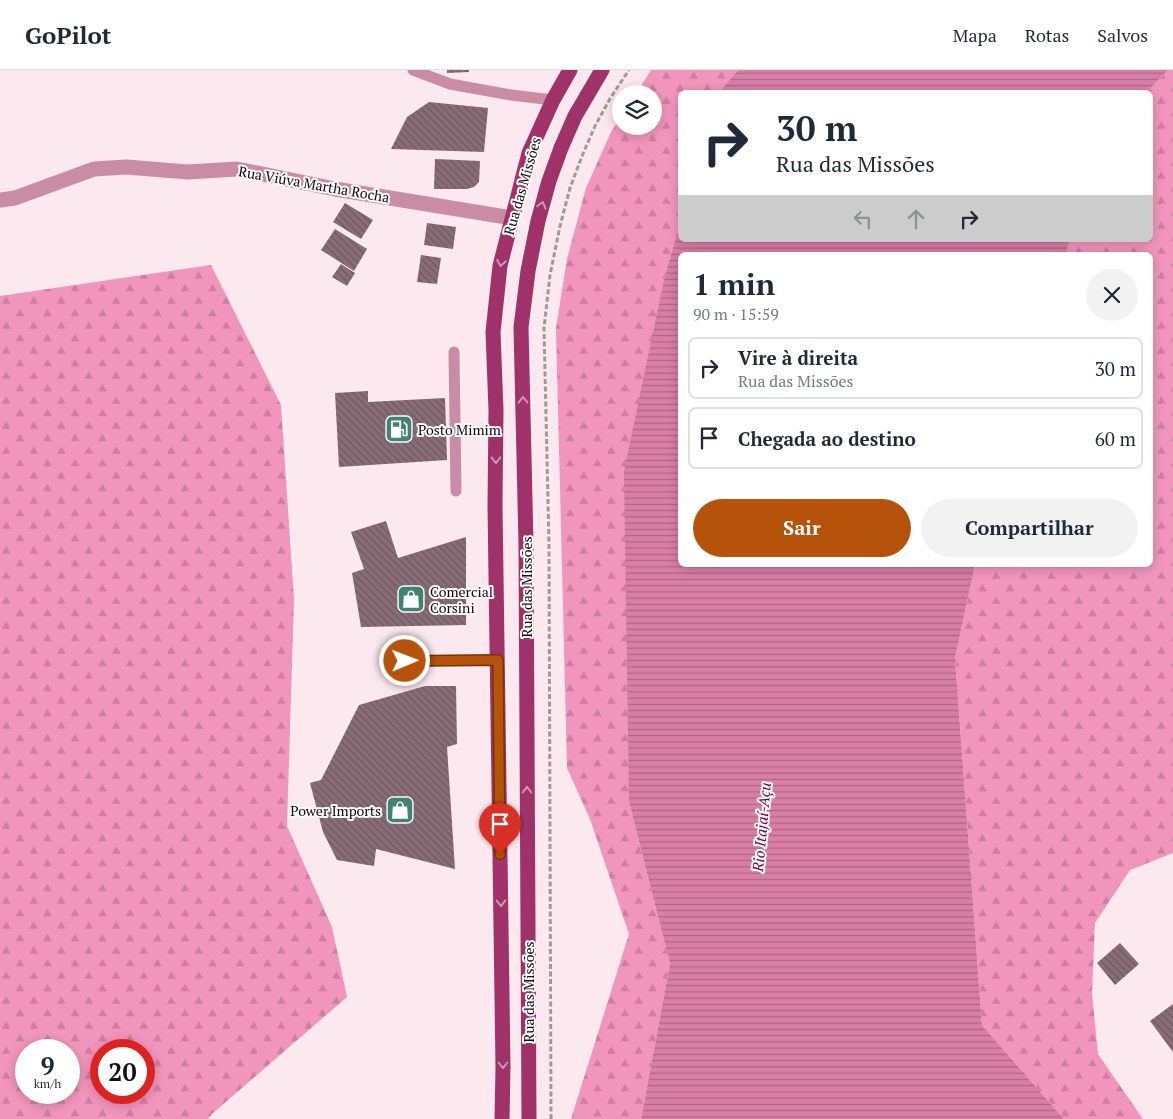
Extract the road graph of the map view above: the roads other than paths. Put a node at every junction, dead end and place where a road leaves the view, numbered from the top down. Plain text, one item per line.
1 (413, 70) edge
2 (570, 70) edge
3 (602, 70) edge
4 (553, 100) junction
5 (0, 200) edge
6 (512, 218) junction
7 (454, 352) dead end
8 (456, 491) dead end
9 (498, 660) junction
10 (388, 661) dead end
11 (502, 1119) edge
12 (529, 1119) edge

1 - 4 lane
2 - 4 main road, Rua das Missões
12 -> 3 main road, Rua das Missões
4 - 6 main road, Rua das Missões
5 - 6 street, Rua Viúva Martha Rocha
6 -> 9 main road, Rua das Missões
7 - 8 lane
9 - 10 lane
9 -> 11 main road, Rua das Missões

